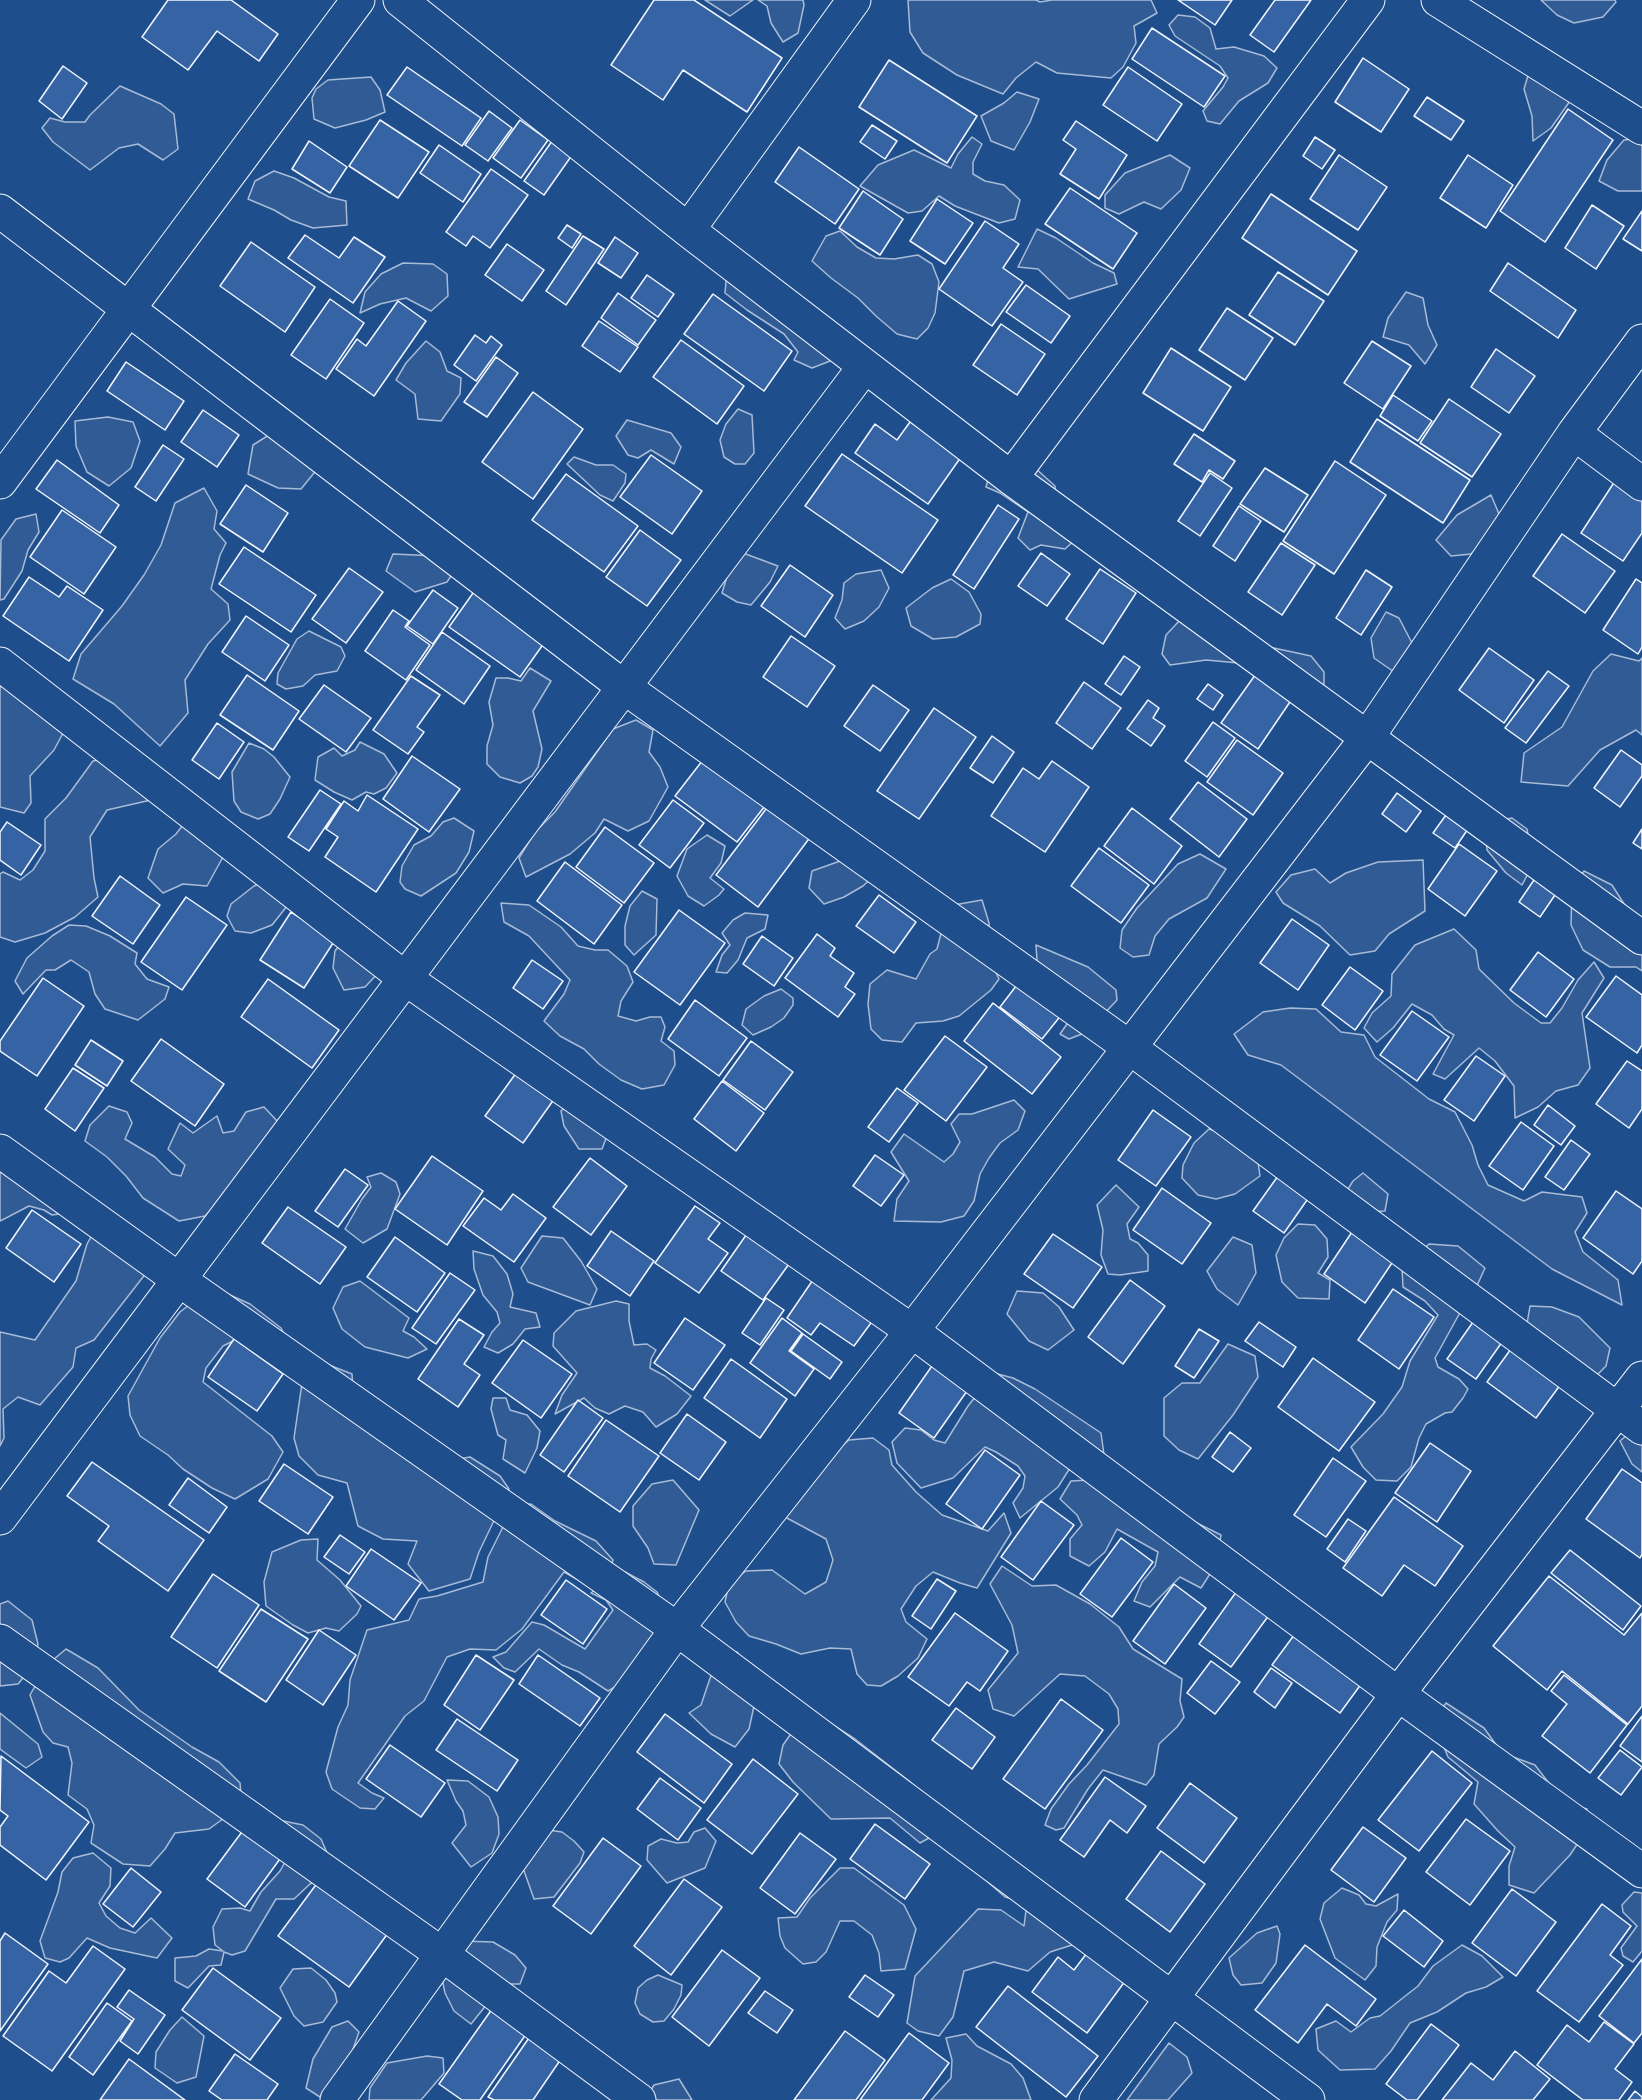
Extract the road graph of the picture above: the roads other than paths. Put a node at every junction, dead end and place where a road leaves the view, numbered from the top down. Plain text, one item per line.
1 (358, 0) edge
2 (400, 0) edge
3 (854, 0) edge
4 (1368, 0) edge
5 (1438, 0) edge
6 (1642, 128) edge
7 (0, 211) edge
8 (688, 230) junction
9 (128, 307) junction
10 (1642, 341) edge
11 (866, 366) junction
12 (1574, 433) junction
13 (1011, 478) junction
14 (0, 482) edge
15 (1642, 484) edge
16 (0, 664) edge
17 (624, 687) junction
18 (1366, 738) junction
19 (1642, 938) edge
20 (406, 979) junction
21 (1129, 1047) junction
22 (0, 1151) edge
23 (178, 1279) junction
24 (912, 1330) junction
25 (1642, 1378) edge
26 (1630, 1420) edge
27 (0, 1518) edge
28 (677, 1629) junction
29 (0, 1641) edge
30 (1398, 1694) junction
31 (1642, 1871) edge
32 (443, 1955) junction
33 (1173, 1998) junction
34 (337, 2100) edge
35 (639, 2100) edge
36 (1096, 2100) edge
37 (1308, 2100) edge

1 - 9 street
2 - 8 street
3 - 8 street
4 - 13 street
5 - 6 street
7 - 9 street
8 - 11 street
9 - 14 street
9 - 17 street
10 - 12 street
11 - 13 street
11 - 17 street
12 - 15 street
12 - 18 street
13 - 18 street
16 - 20 street
17 - 20 street
17 - 21 street
18 - 19 street
18 - 21 street
20 - 23 street
20 - 24 street
21 - 24 street
21 - 26 street
22 - 23 street
23 - 27 street
23 - 28 street
24 - 28 street
24 - 30 street
25 - 26 street
26 - 30 street
28 - 32 street
28 - 33 street
29 - 32 street
30 - 31 street
30 - 33 street
32 - 34 street
32 - 35 street
33 - 36 street
33 - 37 street

